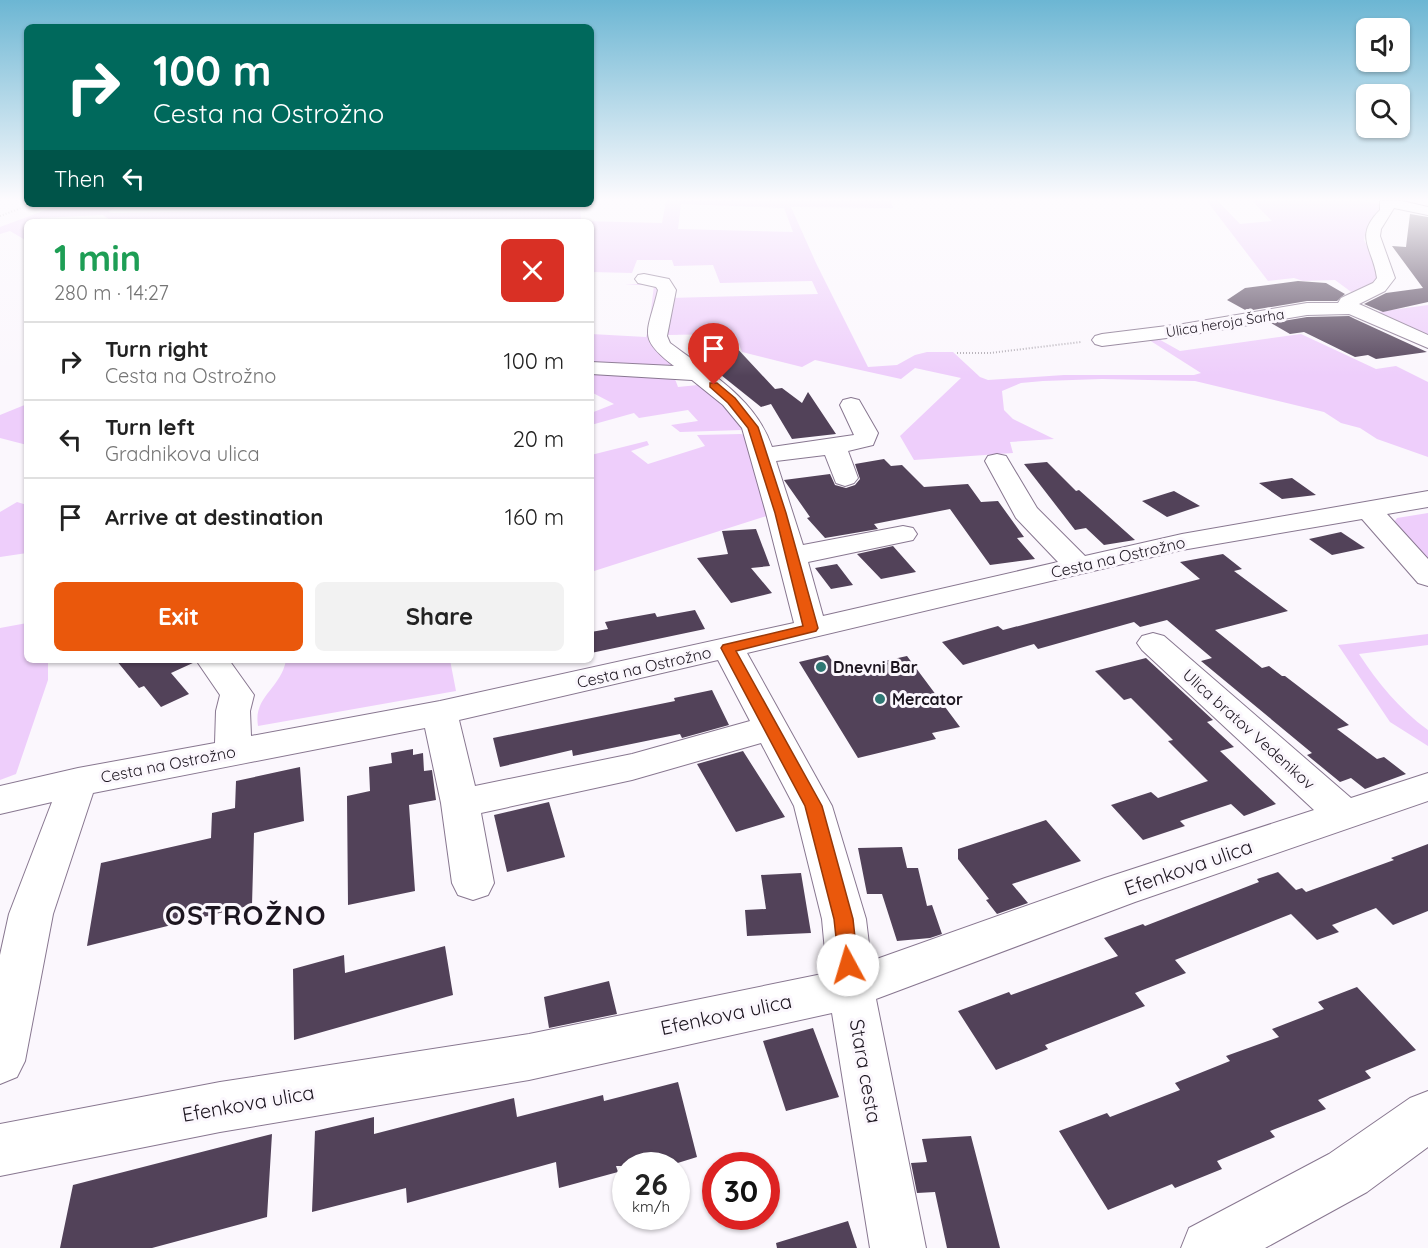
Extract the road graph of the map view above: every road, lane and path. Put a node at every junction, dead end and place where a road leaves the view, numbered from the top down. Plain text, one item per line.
1 (1380, 259) edge
2 (644, 279) dead end
3 (1349, 308) junction
4 (1102, 340) joint
5 (1428, 342) edge
6 (957, 353) dead end
7 (594, 368) edge
8 (695, 374) junction
9 (851, 405) dead end
10 (834, 447) junction
11 (762, 456) junction
12 (997, 461) dead end
13 (846, 478) dead end
14 (1428, 499) edge
15 (1374, 515) junction
16 (903, 534) dead end
17 (792, 556) junction
18 (1078, 566) junction
19 (1428, 577) edge
20 (811, 628) junction
21 (1153, 643) dead end
22 (728, 648) junction
23 (214, 663) edge
24 (440, 713) junction
25 (770, 728) junction
26 (233, 752) junction
27 (78, 782) junction
28 (1428, 787) edge
29 (0, 800) edge
30 (460, 803) junction
31 (1345, 815) junction
32 (473, 883) dead end
33 (31, 914) junction
34 (0, 948) edge
35 (851, 988) junction
36 (0, 1060) edge
37 (1428, 1116) edge
38 (0, 1150) edge
39 (898, 1248) edge
40 (1209, 1248) edge

1 - 3 street
2 - 8 street
3 - 4 street, Ulica heroja Šarha
3 - 5 street, Ulica heroja Šarha
4 - 6 path
7 - 8 street
8 - 11 street
9 - 10 street
10 - 11 street
10 - 13 street
11 - 17 street
12 - 18 street
14 - 15 street, Cesta na Ostrožno
15 - 18 street, Cesta na Ostrožno
15 - 19 street
16 - 17 street
17 - 20 street
18 - 20 street, Cesta na Ostrožno
20 - 22 street, Cesta na Ostrožno
21 - 31 street, Ulica bratov Vedenikov
22 - 24 street, Cesta na Ostrožno
22 - 25 street, Stara cesta
23 - 26 street
24 - 26 street, Cesta na Ostrožno
24 - 30 street
25 - 30 street
25 - 35 street, Stara cesta
26 - 27 street, Cesta na Ostrožno
27 - 29 street, Cesta na Ostrožno
27 - 33 street
28 - 31 street, Efenkova ulica
30 - 32 street
31 - 35 street, Efenkova ulica
33 - 34 street
33 - 36 street
35 - 38 street, Efenkova ulica
35 - 39 street, Stara cesta
37 - 40 street

